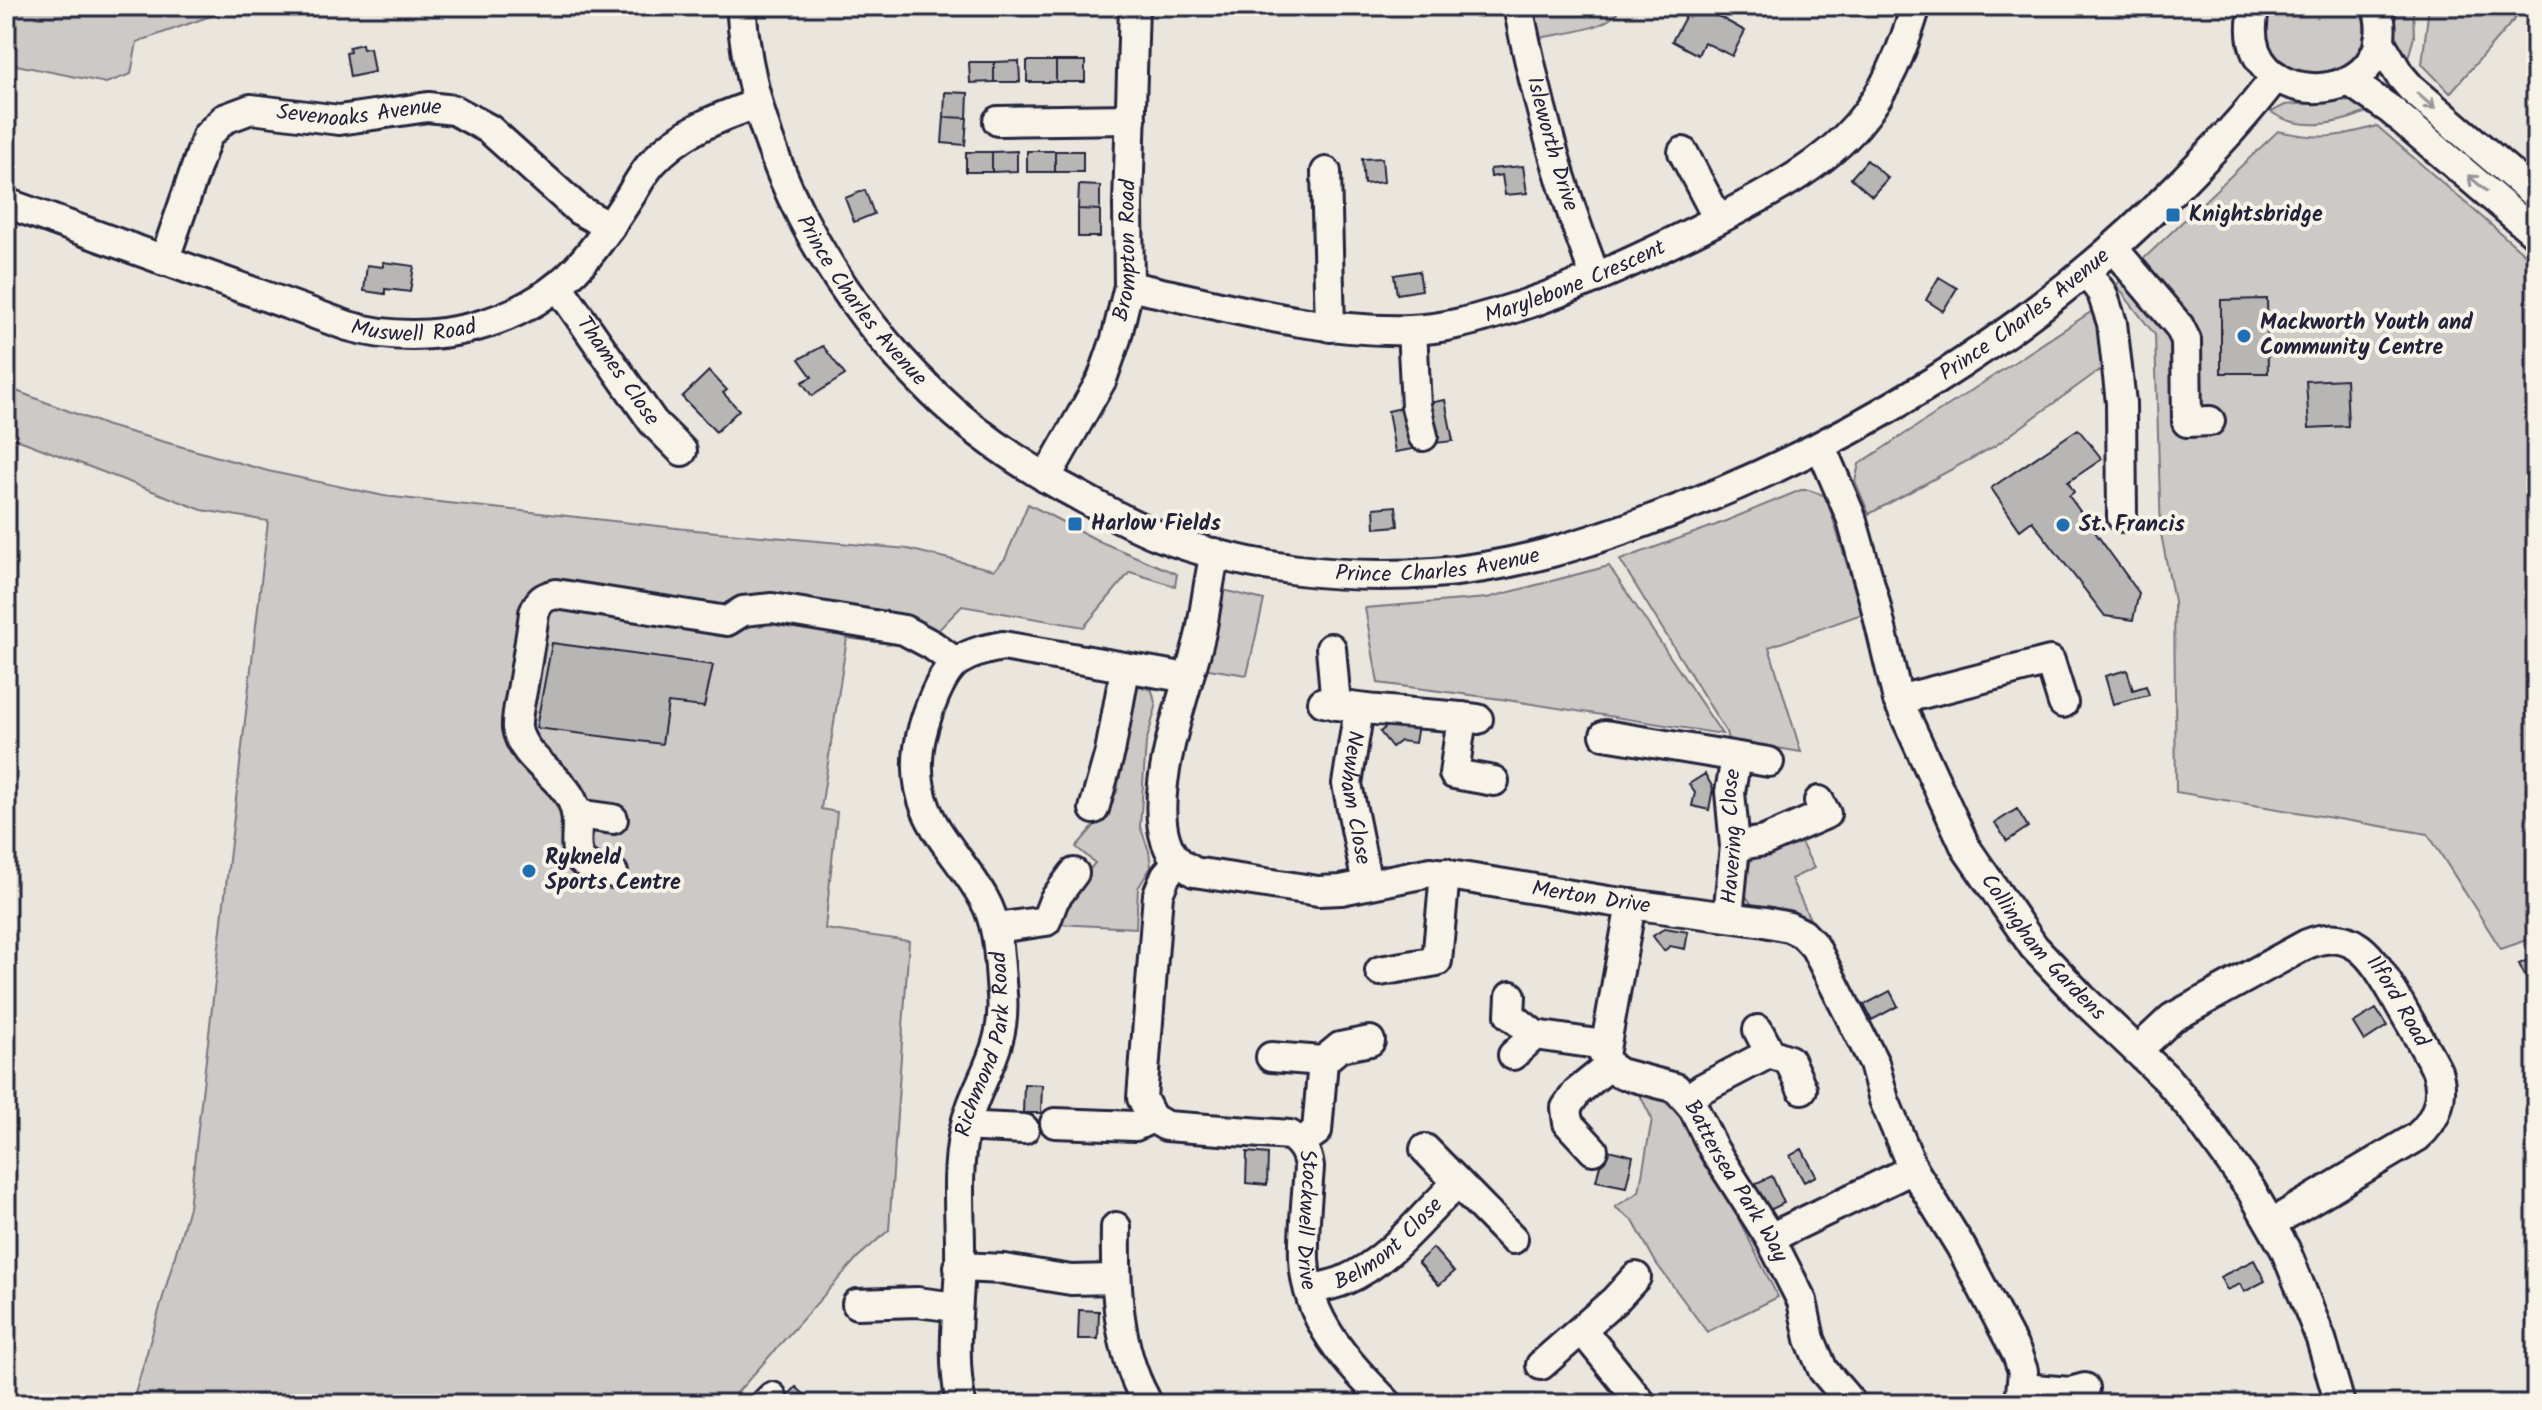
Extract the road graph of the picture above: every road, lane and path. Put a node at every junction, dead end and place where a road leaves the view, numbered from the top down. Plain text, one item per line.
1 (741, 6) edge
2 (1134, 6) edge
3 (1518, 6) edge
4 (1916, 6) edge
5 (2255, 6) edge
6 (2377, 6) edge
7 (2379, 40) junction
8 (2276, 76) junction
9 (2349, 81) junction
10 (757, 104) junction
11 (1131, 119) junction
12 (998, 121) dead end
13 (1683, 152) dead end
14 (1326, 172) dead end
15 (2536, 195) edge
16 (6, 203) edge
17 (1718, 219) junction
18 (610, 227) junction
19 (2536, 234) edge
20 (2113, 248) junction
21 (164, 261) junction
22 (2086, 271) junction
23 (1596, 278) junction
24 (558, 286) junction
25 (1129, 286) junction
26 (1330, 327) junction
27 (1412, 330) junction
28 (2210, 421) dead end
29 (1423, 436) dead end
30 (1821, 447) junction
31 (682, 451) dead end
32 (1046, 478) junction
33 (2122, 517) dead end
34 (1215, 553) junction
35 (1331, 648) dead end
36 (955, 662) junction
37 (1125, 669) junction
38 (1188, 678) junction
39 (1898, 700) junction
40 (2063, 703) dead end
41 (1339, 705) junction
42 (1605, 735) dead end
43 (1736, 758) junction
44 (1769, 762) dead end
45 (1494, 781) dead end
46 (1819, 801) dead end
47 (1094, 809) dead end
48 (577, 814) junction
49 (613, 819) dead end
50 (1735, 846) junction
51 (1178, 861) junction
52 (613, 873) dead end
53 (1074, 873) dead end
54 (1445, 873) junction
55 (1367, 884) junction
56 (1631, 904) junction
57 (1728, 916) junction
58 (996, 928) junction
59 (1380, 971) dead end
60 (1511, 996) dead end
61 (1535, 1035) junction
62 (1370, 1041) dead end
63 (2138, 1050) junction
64 (1513, 1055) dead end
65 (1606, 1055) junction
66 (1271, 1057) dead end
67 (1323, 1061) junction
68 (1802, 1089) dead end
69 (1687, 1099) junction
70 (1152, 1118) junction
71 (967, 1121) junction
72 (1055, 1123) dead end
73 (1024, 1129) dead end
74 (1300, 1143) junction
75 (1425, 1149) dead end
76 (1593, 1150) dead end
77 (1913, 1169) junction
78 (1457, 1183) junction
79 (2272, 1223) junction
80 (1116, 1227) dead end
81 (1770, 1238) junction
82 (1513, 1239) dead end
83 (959, 1267) junction
84 (1636, 1277) dead end
85 (1115, 1279) junction
86 (1309, 1290) junction
87 (857, 1304) dead end
88 (956, 1307) junction
89 (1582, 1330) junction
90 (1541, 1365) dead end
91 (2085, 1388) dead end
92 (2021, 1396) edge
93 (1145, 1398) dead end
94 (961, 1404) edge
95 (1388, 1404) edge
96 (1642, 1404) edge
97 (1852, 1404) edge
98 (2340, 1404) edge

1 - 10 street, Prince Charles Avenue
2 - 11 street, Brompton Road
3 - 23 street, Isleworth Drive
4 - 17 street, Marylebone Crescent
5 - 8 street
6 - 7 street
7 - 9 street
7 -> 15 street
8 - 9 street
8 - 20 street, Prince Charles Avenue
19 -> 9 street
10 - 18 street, Muswell Road
10 - 32 street, Prince Charles Avenue
11 - 12 street
11 - 25 street, Brompton Road
13 - 17 street
14 - 26 street
16 - 21 street, Muswell Road
17 - 23 street, Marylebone Crescent
18 - 21 street, Sevenoaks Avenue
18 - 24 street, Muswell Road
20 - 22 street, Prince Charles Avenue
20 - 28 street
21 - 24 street, Muswell Road
22 - 30 street, Prince Charles Avenue
22 - 33 street
23 - 27 street, Marylebone Crescent
24 - 31 street, Thames Close
25 - 26 street, Marylebone Crescent
25 - 32 street, Brompton Road
26 - 27 street, Marylebone Crescent
27 - 29 street
30 - 34 street, Prince Charles Avenue
30 - 39 street, Collingham Gardens
32 - 34 street, Prince Charles Avenue
34 - 38 street
35 - 41 street
36 - 37 street
36 - 48 street
36 - 58 street, Richmond Park Road
37 - 38 street
37 - 47 street
38 - 51 street
39 - 40 street
39 - 63 street, Collingham Gardens
41 - 45 street, Newham Close
41 - 55 street, Newham Close
42 - 43 street, Havering Close
43 - 44 street, Havering Close
43 - 50 street, Havering Close
46 - 50 street
48 - 49 street
48 - 52 street
50 - 57 street, Havering Close
51 - 55 street, Merton Drive
51 - 70 street
53 - 58 street
54 - 55 street, Merton Drive
54 - 56 street, Merton Drive
54 - 59 street
56 - 57 street, Merton Drive
56 - 65 street
57 - 77 street, Merton Drive
58 - 71 street, Richmond Park Road
60 - 61 street
61 - 64 street
61 - 65 street, Battersea Park Way
62 - 67 street
63 - 79 street, Collingham Gardens
63 - 79 street, Ilford Road
65 - 69 street, Battersea Park Way
65 - 76 street
66 - 67 street
67 - 74 street
68 - 69 street
69 - 81 street, Battersea Park Way
70 - 72 street
70 - 74 street, Stockwell Drive
71 - 73 street
71 - 83 street, Richmond Park Road
74 - 86 street, Stockwell Drive
75 - 78 street, Belmont Close
77 - 81 street
77 - 92 street, Merton Drive
78 - 82 street, Belmont Close
78 - 86 street, Belmont Close
79 - 98 street, Collingham Gardens
80 - 85 street
81 - 97 street, Battersea Park Way
83 - 85 street
83 - 88 street, Richmond Park Road
84 - 89 street
85 - 93 street
86 - 95 street, Stockwell Drive
87 - 88 street
88 - 94 street, Richmond Park Road
89 - 90 street
89 - 96 street
91 - 92 street

